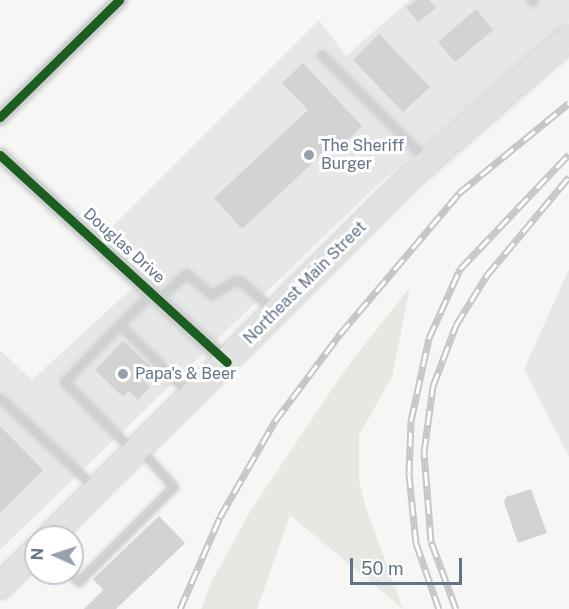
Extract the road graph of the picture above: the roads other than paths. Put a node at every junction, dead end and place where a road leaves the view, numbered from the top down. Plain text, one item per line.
1 (119, 0) edge
2 (569, 38) edge
3 (322, 55) dead end
4 (0, 117) edge
5 (0, 155) edge
6 (428, 161) junction
7 (156, 296) junction
8 (276, 313) junction
9 (120, 325) junction
10 (227, 362) junction
11 (192, 396) junction
12 (0, 398) edge
13 (137, 450) junction
14 (97, 490) junction
15 (61, 525) edge
16 (24, 562) edge
17 (84, 577) edge
18 (0, 586) edge

1 - 4 street
2 - 6 main road, Northeast Main Street
3 - 6 lane
5 - 7 street, Douglas Drive
6 - 8 main road, Northeast Main Street
7 - 8 lane
7 - 9 lane
7 - 10 street, Douglas Drive
8 - 10 main road, Northeast Main Street
9 - 11 lane
9 - 13 lane
10 - 11 main road, Northeast Main Street
11 - 13 main road, Northeast Main Street
12 - 14 lane
13 - 14 main road, Northeast Main Street
13 - 17 lane
14 - 15 main road, Northeast Main Street
16 - 18 main road

